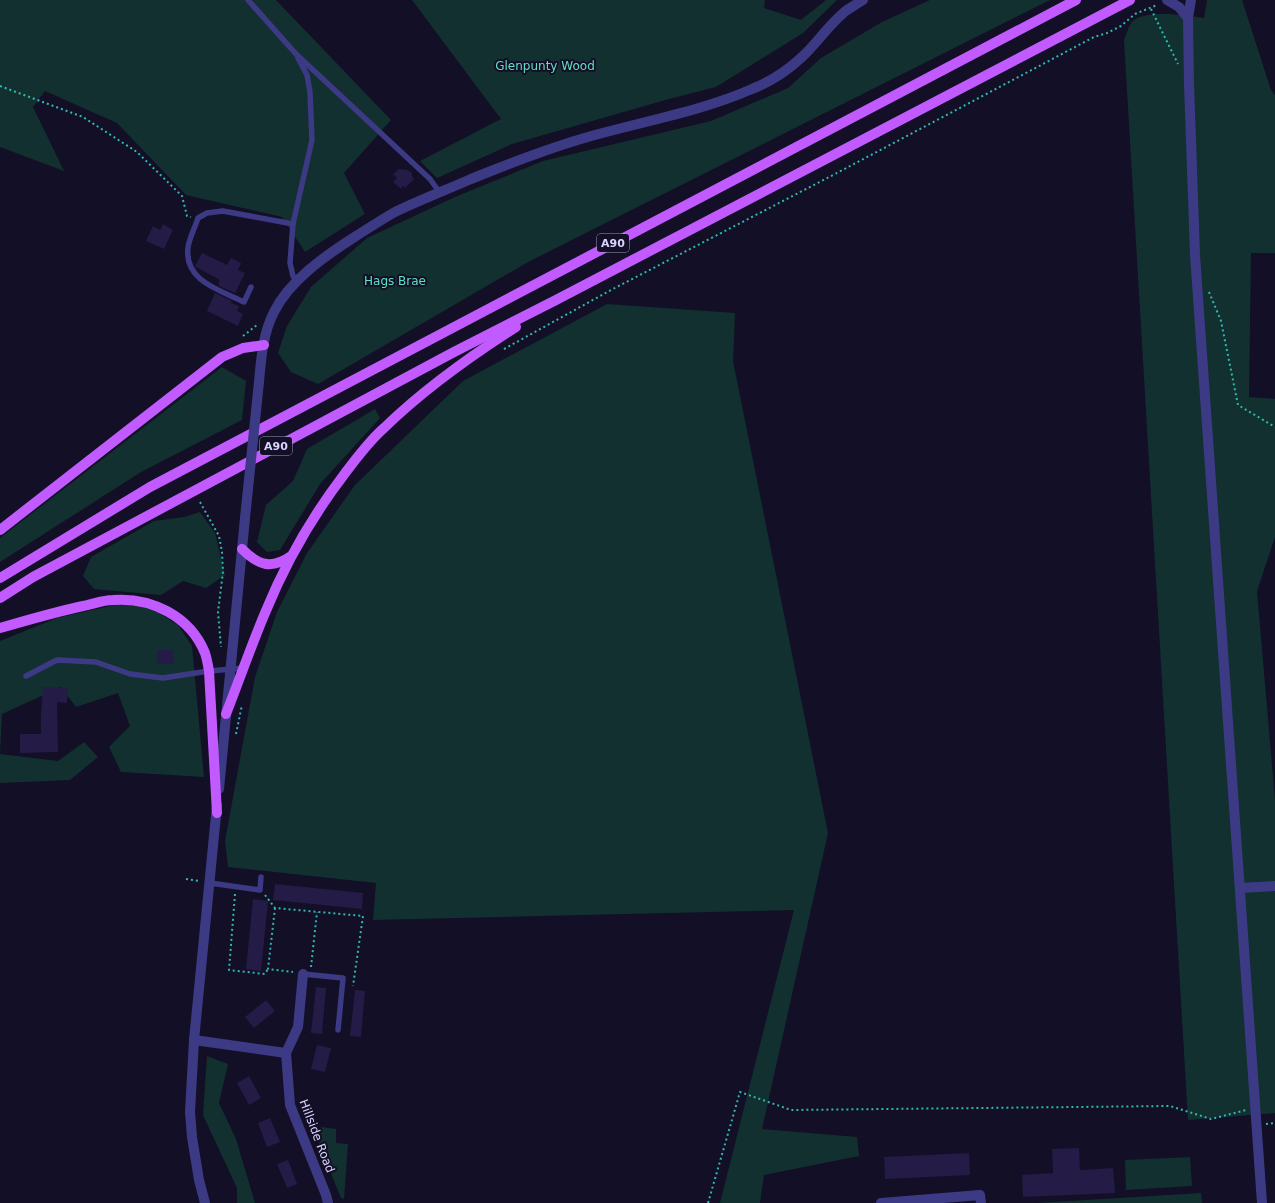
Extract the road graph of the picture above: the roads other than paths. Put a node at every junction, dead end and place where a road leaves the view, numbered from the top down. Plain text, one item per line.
1 (248, 0) edge
2 (863, 0) edge
3 (1076, 0) edge
4 (1130, 0) edge
5 (1191, 0) edge
6 (1164, 3) edge
7 (1188, 18) junction
8 (296, 54) junction
9 (440, 193) junction
10 (293, 224) junction
11 (297, 282) junction
12 (251, 287) dead end
13 (556, 300) junction
14 (264, 345) junction
15 (0, 530) edge
16 (242, 549) junction
17 (292, 555) junction
18 (0, 578) edge
19 (0, 598) edge
20 (0, 628) edge
21 (244, 668) junction
22 (230, 669) junction
23 (209, 671) junction
24 (26, 676) dead end
25 (226, 714) junction
26 (216, 813) junction
27 (262, 877) dead end
28 (210, 883) junction
29 (1275, 886) edge
30 (1240, 888) junction
31 (303, 974) joint
32 (338, 1030) dead end
33 (194, 1040) junction
34 (286, 1053) junction
35 (205, 1203) edge
36 (328, 1203) edge
37 (881, 1203) edge
38 (981, 1203) edge
39 (1262, 1203) edge

1 - 8 lane
2 - 9 street
3 - 18 main road, A90
4 - 13 main road, A90
5 - 7 street
6 - 7 street
7 - 30 street
8 - 9 lane
8 - 10 lane
9 - 11 street
10 - 11 lane
10 - 12 lane
11 - 14 street
13 - 17 main road
13 - 19 main road, A90
14 - 15 main road
14 - 16 street, bridge
16 - 17 main road
16 - 22 street
17 - 21 main road
20 - 23 main road
21 - 22 lane
21 - 25 main road
22 - 23 lane
22 - 25 street
23 - 24 lane
23 - 26 main road
25 - 26 street
26 - 28 street
27 - 28 lane
28 - 33 street
29 - 30 street
30 - 39 street
31 - 32 lane
31 - 34 street, Hillside Road
33 - 34 street
33 - 35 street
34 - 36 street, Hillside Road
37 - 38 street

